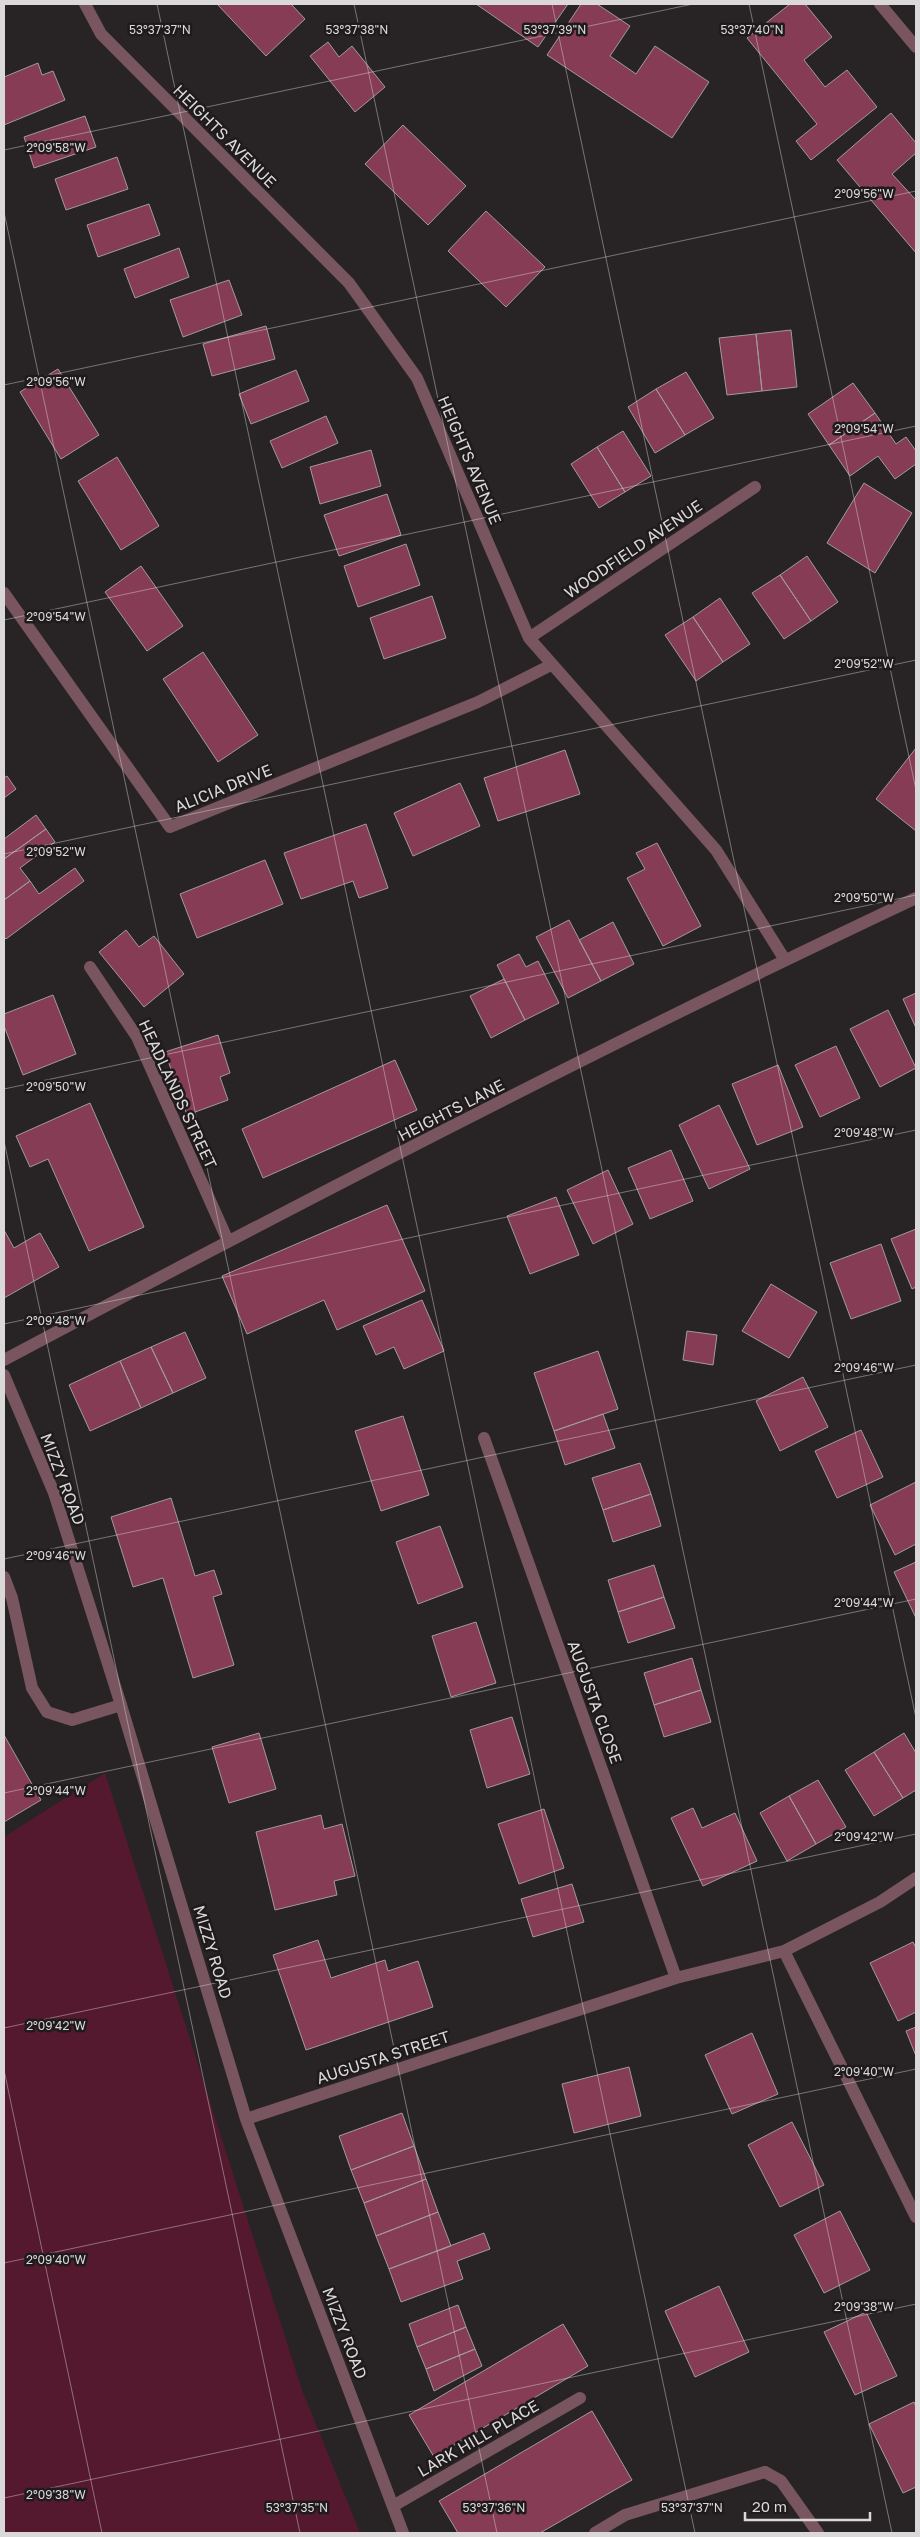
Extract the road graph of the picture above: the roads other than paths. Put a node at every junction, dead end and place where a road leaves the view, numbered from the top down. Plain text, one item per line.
1 (86, 4) edge
2 (880, 4) edge
3 (916, 47) edge
4 (755, 487) dead end
5 (4, 593) edge
6 (529, 638) junction
7 (551, 665) junction
8 (916, 898) edge
9 (785, 960) junction
10 (90, 967) dead end
11 (228, 1240) junction
12 (4, 1360) edge
13 (4, 1375) edge
14 (484, 1438) dead end
15 (4, 1578) edge
16 (122, 1705) junction
17 (916, 1878) edge
18 (784, 1951) junction
19 (676, 1978) junction
20 (246, 2119) junction
21 (916, 2217) edge
22 (580, 2398) dead end
23 (393, 2506) junction
24 (403, 2533) edge
25 (595, 2533) edge
26 (818, 2533) edge

1 - 6 street, HEIGHTS AVENUE
2 - 3 street
4 - 6 street, WOODFIELD AVENUE
5 - 7 street, ALICIA DRIVE
6 - 7 street, HEIGHTS AVENUE
7 - 9 street, HEIGHTS AVENUE
8 - 9 street, HEIGHTS LANE
9 - 11 street, HEIGHTS LANE
10 - 11 street, HEADLANDS STREET
11 - 12 street, HEIGHTS LANE
13 - 16 street, MIZZY ROAD
14 - 19 street, AUGUSTA CLOSE
15 - 16 street
16 - 20 street, MIZZY ROAD
17 - 18 street
18 - 19 street
18 - 21 street
19 - 20 street, AUGUSTA STREET
20 - 23 street, MIZZY ROAD
22 - 23 street, LARK HILL PLACE
23 - 24 street, MIZZY ROAD
25 - 26 street

